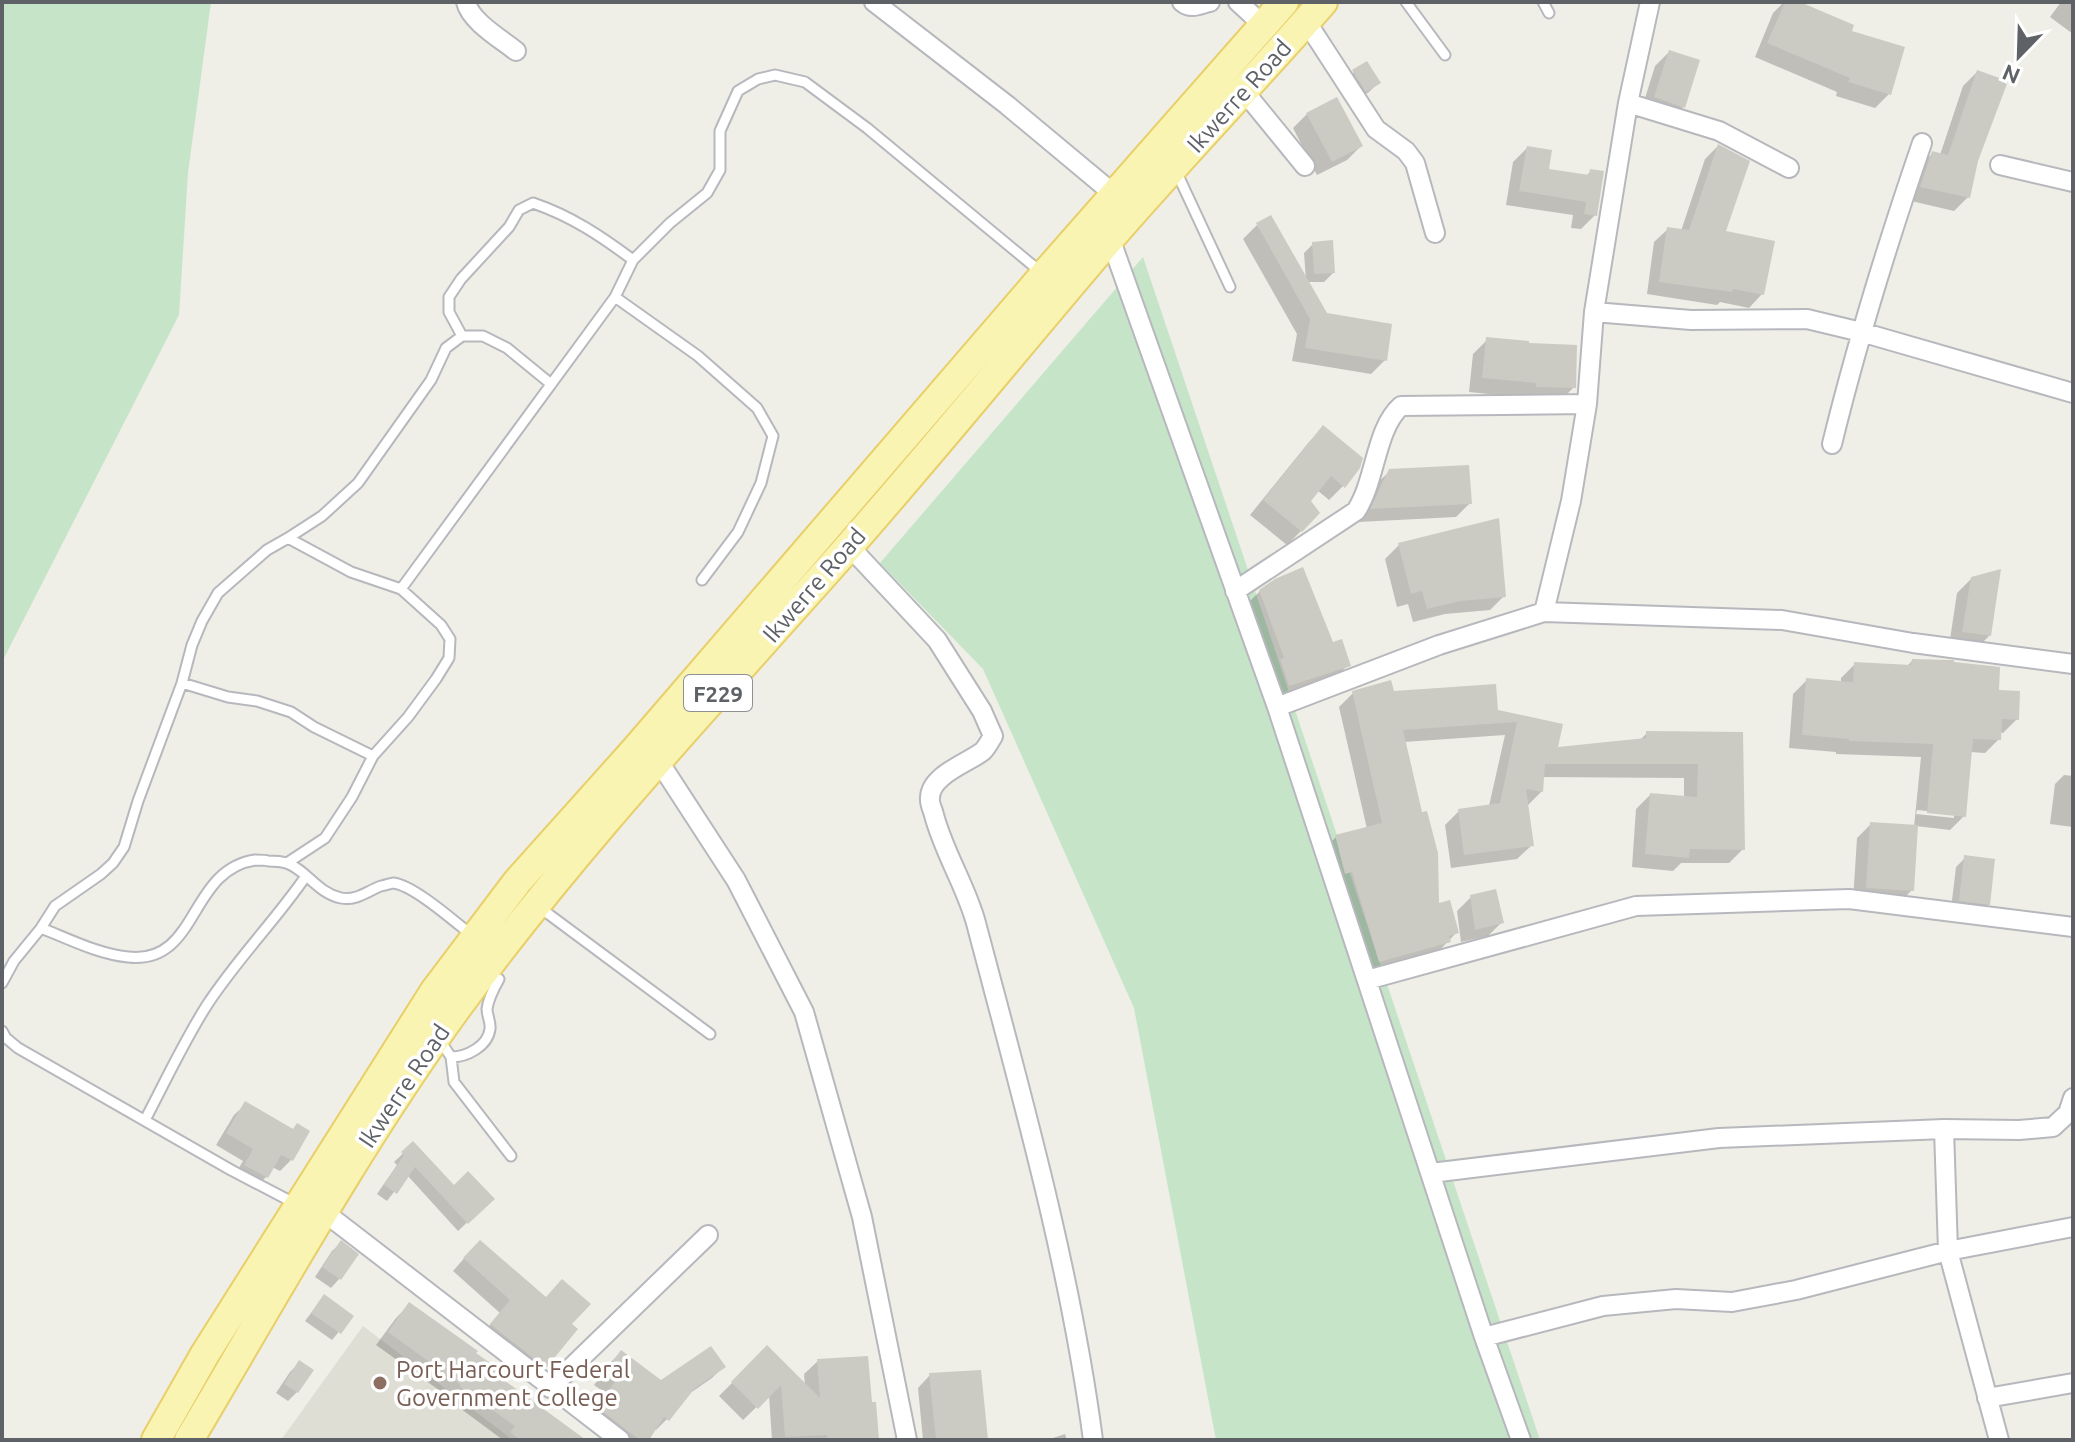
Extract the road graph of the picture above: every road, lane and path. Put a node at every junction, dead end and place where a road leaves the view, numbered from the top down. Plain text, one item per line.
1 (466, 2) edge
2 (874, 2) edge
3 (1182, 2) edge
4 (1210, 2) edge
5 (1238, 2) edge
6 (1284, 2) edge
7 (1406, 2) edge
8 (1543, 2) edge
9 (1650, 2) edge
10 (1315, 12) edge
11 (1549, 13) dead end
12 (1263, 25) junction
13 (516, 51) dead end
14 (1445, 55) dead end
15 (1243, 90) junction
16 (1628, 103) junction
17 (1922, 143) dead end
18 (2000, 165) dead end
19 (1305, 166) dead end
20 (1174, 167) junction
21 (1789, 168) dead end
22 (2073, 182) edge
23 (1115, 195) junction
24 (1435, 233) dead end
25 (1110, 238) junction
26 (633, 260) junction
27 (1044, 275) junction
28 (1230, 287) dead end
29 (615, 297) junction
30 (1594, 312) junction
31 (1861, 332) junction
32 (462, 336) junction
33 (551, 384) junction
34 (2073, 393) edge
35 (1587, 404) junction
36 (1832, 444) dead end
37 (288, 538) junction
38 (849, 546) junction
39 (702, 580) dead end
40 (401, 589) junction
41 (1235, 591) junction
42 (1544, 612) junction
43 (2073, 664) edge
44 (182, 683) junction
45 (1277, 707) junction
46 (373, 756) junction
47 (658, 760) junction
48 (287, 863) junction
49 (306, 876) junction
50 (536, 905) junction
51 (2073, 927) edge
52 (41, 928) junction
53 (475, 937) junction
54 (499, 979) dead end
55 (1367, 980) junction
56 (2, 983) edge
57 (2, 1031) edge
58 (710, 1034) dead end
59 (444, 1047) junction
60 (2073, 1098) edge
61 (145, 1120) junction
62 (1944, 1129) junction
63 (511, 1156) dead end
64 (1431, 1173) junction
65 (312, 1209) junction
66 (2073, 1227) edge
67 (708, 1235) dead end
68 (1948, 1251) junction
69 (1484, 1337) junction
70 (2073, 1383) edge
71 (550, 1388) junction
72 (1987, 1398) junction
73 (156, 1440) edge
74 (189, 1440) edge
75 (620, 1440) edge
76 (907, 1440) edge
77 (1093, 1440) edge
78 (1521, 1440) edge
79 (1999, 1440) edge

1 - 13 street
2 - 23 street
3 - 4 street
5 - 12 street
6 - 12 main road, Ikwerre Road / F229
7 - 14 lane
8 - 11 lane
9 - 16 street
10 - 15 main road, Ikwerre Road / F229
10 - 24 street
12 - 23 main road, Ikwerre Road / F229
15 - 19 street
15 - 20 main road, Ikwerre Road / F229
16 - 21 street
16 - 30 street
17 - 31 street
18 - 22 street
20 - 25 main road, Ikwerre Road / F229
20 - 28 lane
23 - 27 main road, Ikwerre Road / F229
25 - 38 main road, Ikwerre Road / F229
25 - 41 street
26 - 27 lane
26 - 29 lane
26 - 32 lane
27 - 53 main road, Ikwerre Road / F229
29 - 33 lane
29 - 39 lane
30 - 31 street
30 - 35 street
31 - 34 street
31 - 36 street
32 - 33 lane
32 - 37 lane
33 - 40 lane
35 - 41 street
35 - 42 street
37 - 40 lane
37 - 44 lane
38 - 47 main road, Ikwerre Road / F229
38 - 77 street
40 - 46 lane
41 - 45 street
42 - 43 street
42 - 45 street
44 - 46 lane
44 - 52 lane
45 - 55 street
46 - 48 lane
47 - 50 main road, Ikwerre Road / F229
47 - 76 street
48 - 49 lane
48 - 52 lane
49 - 53 lane
49 - 61 lane
50 - 58 lane
50 - 59 main road, Ikwerre Road / F229
51 - 55 street
52 - 56 lane
53 - 65 main road, Ikwerre Road / F229
54 - 59 lane
55 - 64 street
57 - 61 lane
59 - 63 lane
59 - 65 main road, Ikwerre Road / F229
60 - 62 street
61 - 65 lane
62 - 64 street
62 - 68 street
64 - 69 street
65 - 71 street
65 - 73 main road, Ikwerre Road / F229
65 - 74 main road, Ikwerre Road / F229
66 - 68 street
67 - 71 street
68 - 69 street
68 - 72 street
69 - 78 street
70 - 72 street
71 - 75 street
72 - 79 street

